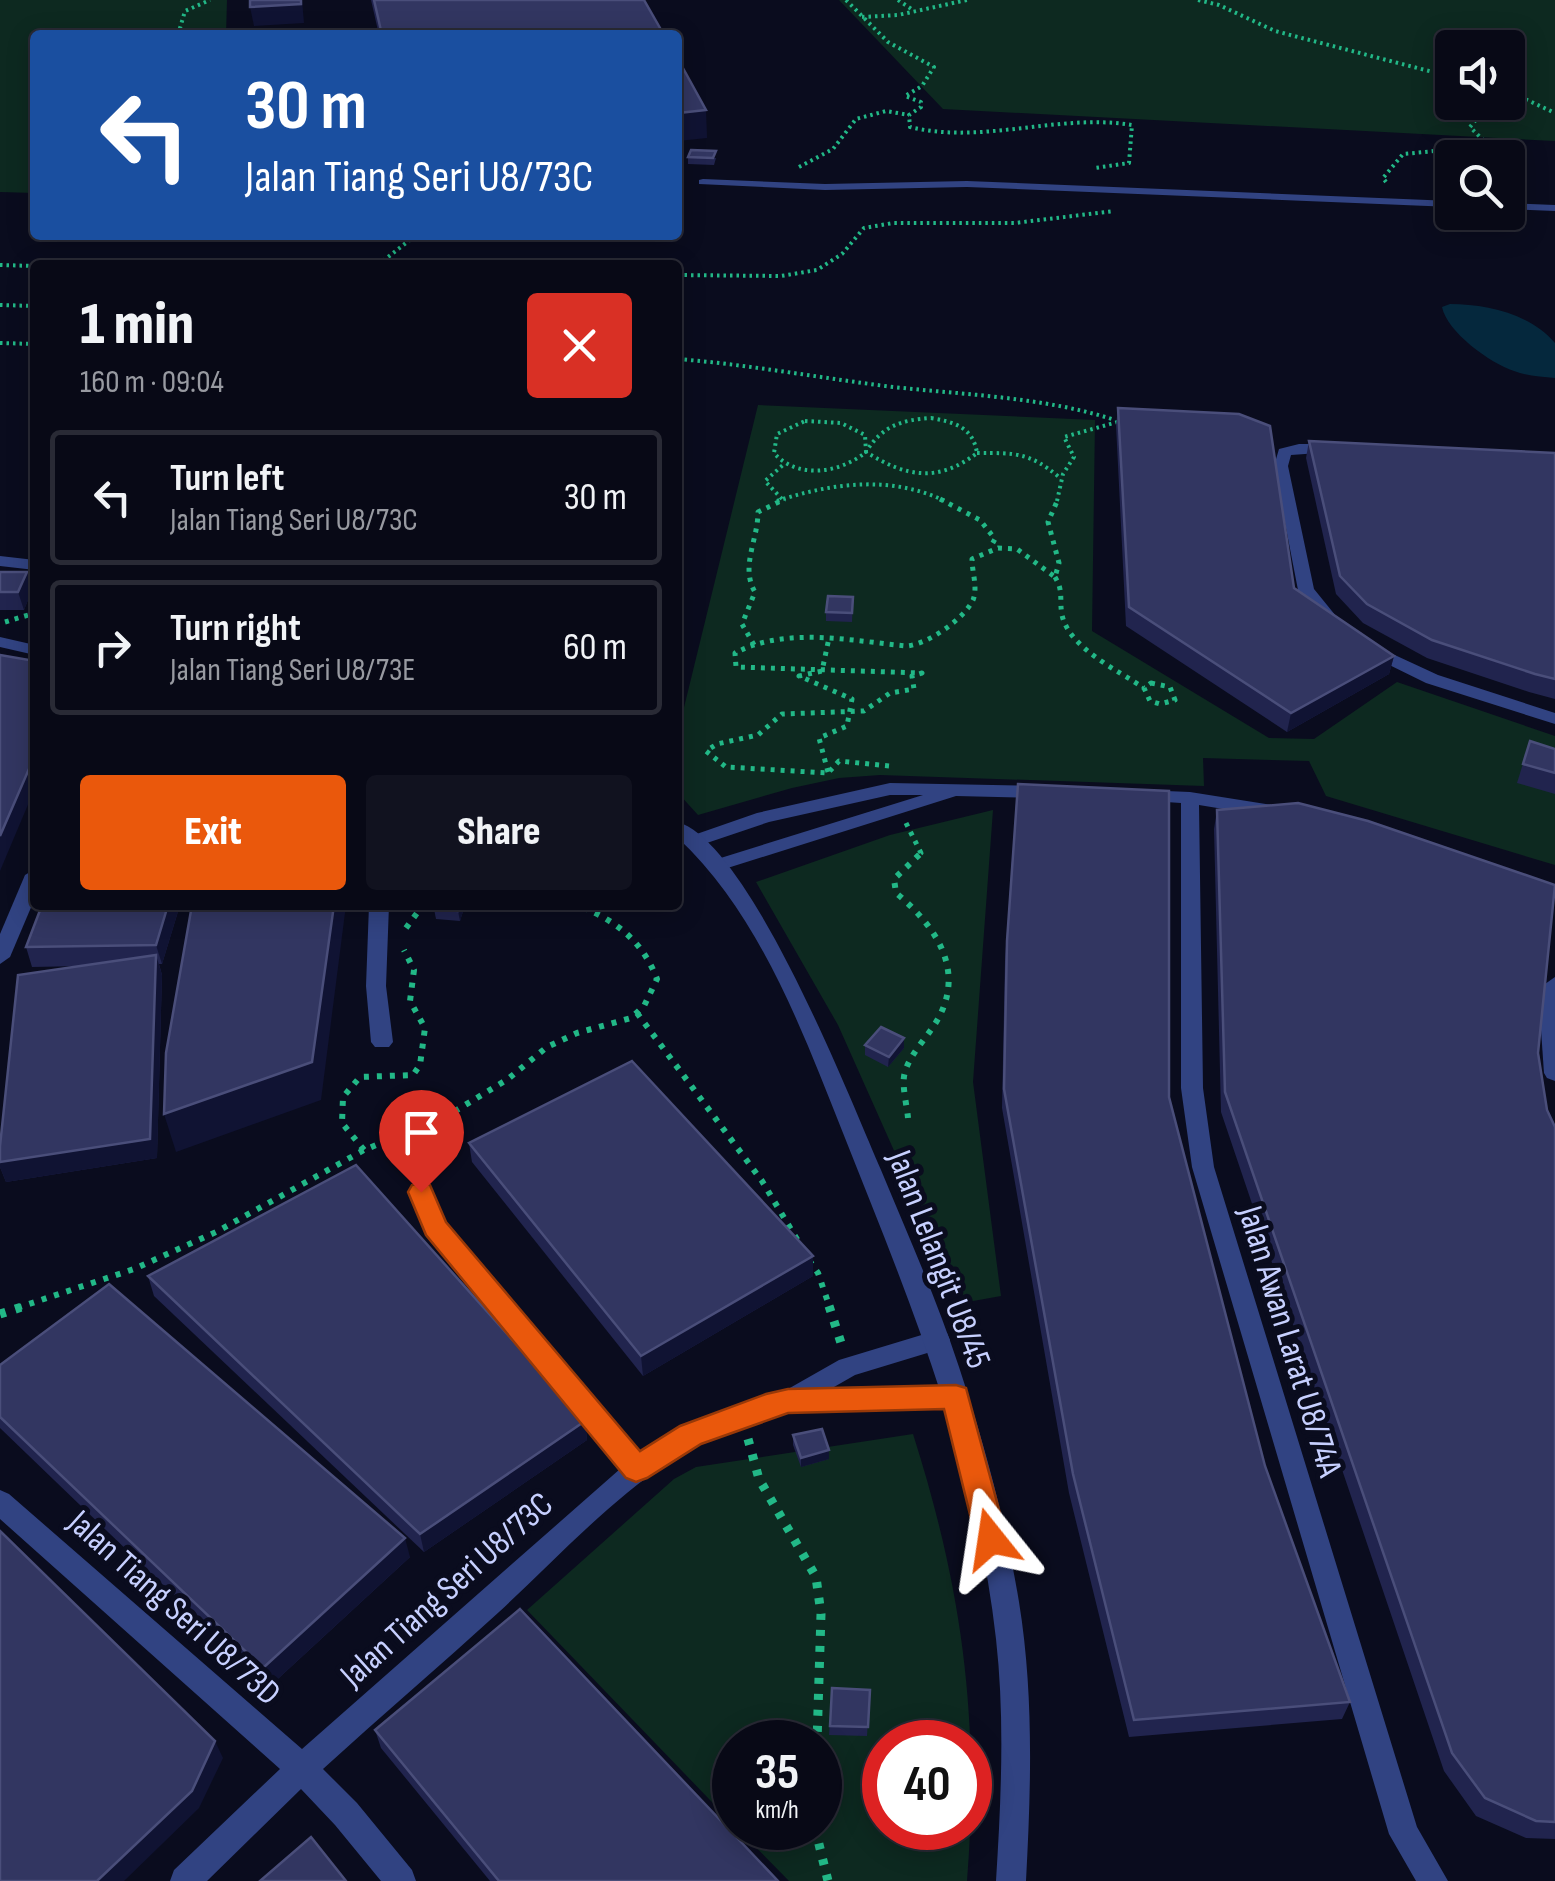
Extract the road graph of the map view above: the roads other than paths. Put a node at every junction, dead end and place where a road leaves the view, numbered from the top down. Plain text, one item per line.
1 (703, 182) dead end
2 (1435, 203) edge
3 (1525, 207) edge
4 (1555, 208) edge
5 (1348, 449) edge
6 (0, 561) edge
7 (30, 564) edge
8 (1339, 628) edge
9 (1354, 638) edge
10 (0, 642) edge
11 (30, 649) edge
12 (1555, 718) edge
13 (1071, 793) edge
14 (1130, 796) edge
15 (910, 797) junction
16 (1190, 798) junction
17 (1294, 814) edge
18 (682, 831) edge
19 (695, 841) junction
20 (718, 865) junction
21 (30, 887) edge
22 (379, 910) edge
23 (0, 958) edge
24 (1555, 984) edge
25 (382, 1042) dead end
26 (1555, 1073) edge
27 (421, 1192) dead end
28 (938, 1340) junction
29 (956, 1397) junction
30 (788, 1401) junction
31 (636, 1469) junction
32 (0, 1502) edge
33 (301, 1768) junction
34 (185, 1881) edge
35 (401, 1881) edge
36 (1012, 1881) edge
37 (1433, 1881) edge

1 - 2 street
3 - 4 street
5 - 8 street
6 - 7 street
9 - 12 street
10 - 11 street
13 - 15 street
14 - 16 street
15 - 19 street
15 - 20 street
16 - 17 street
16 - 37 street, Jalan Awan Larat U8/74A
18 - 19 street, Jalan Lelangit U8/45
19 - 20 street, Jalan Lelangit U8/45
20 - 28 street, Jalan Lelangit U8/45
21 - 23 street
22 - 25 street
24 - 26 street
27 - 31 street
28 - 29 street, Jalan Lelangit U8/45
28 - 30 street, Jalan Tiang Seri U8/73C
29 - 30 street, Jalan Tiang Seri U8/73C
29 - 36 street, Jalan Lelangit U8/45
30 - 31 street, Jalan Tiang Seri U8/73C
31 - 33 street, Jalan Tiang Seri U8/73C
32 - 33 street, Jalan Tiang Seri U8/73D
33 - 34 street, Jalan Tiang Seri U8/73C
33 - 35 street, Jalan Tiang Seri U8/73D

